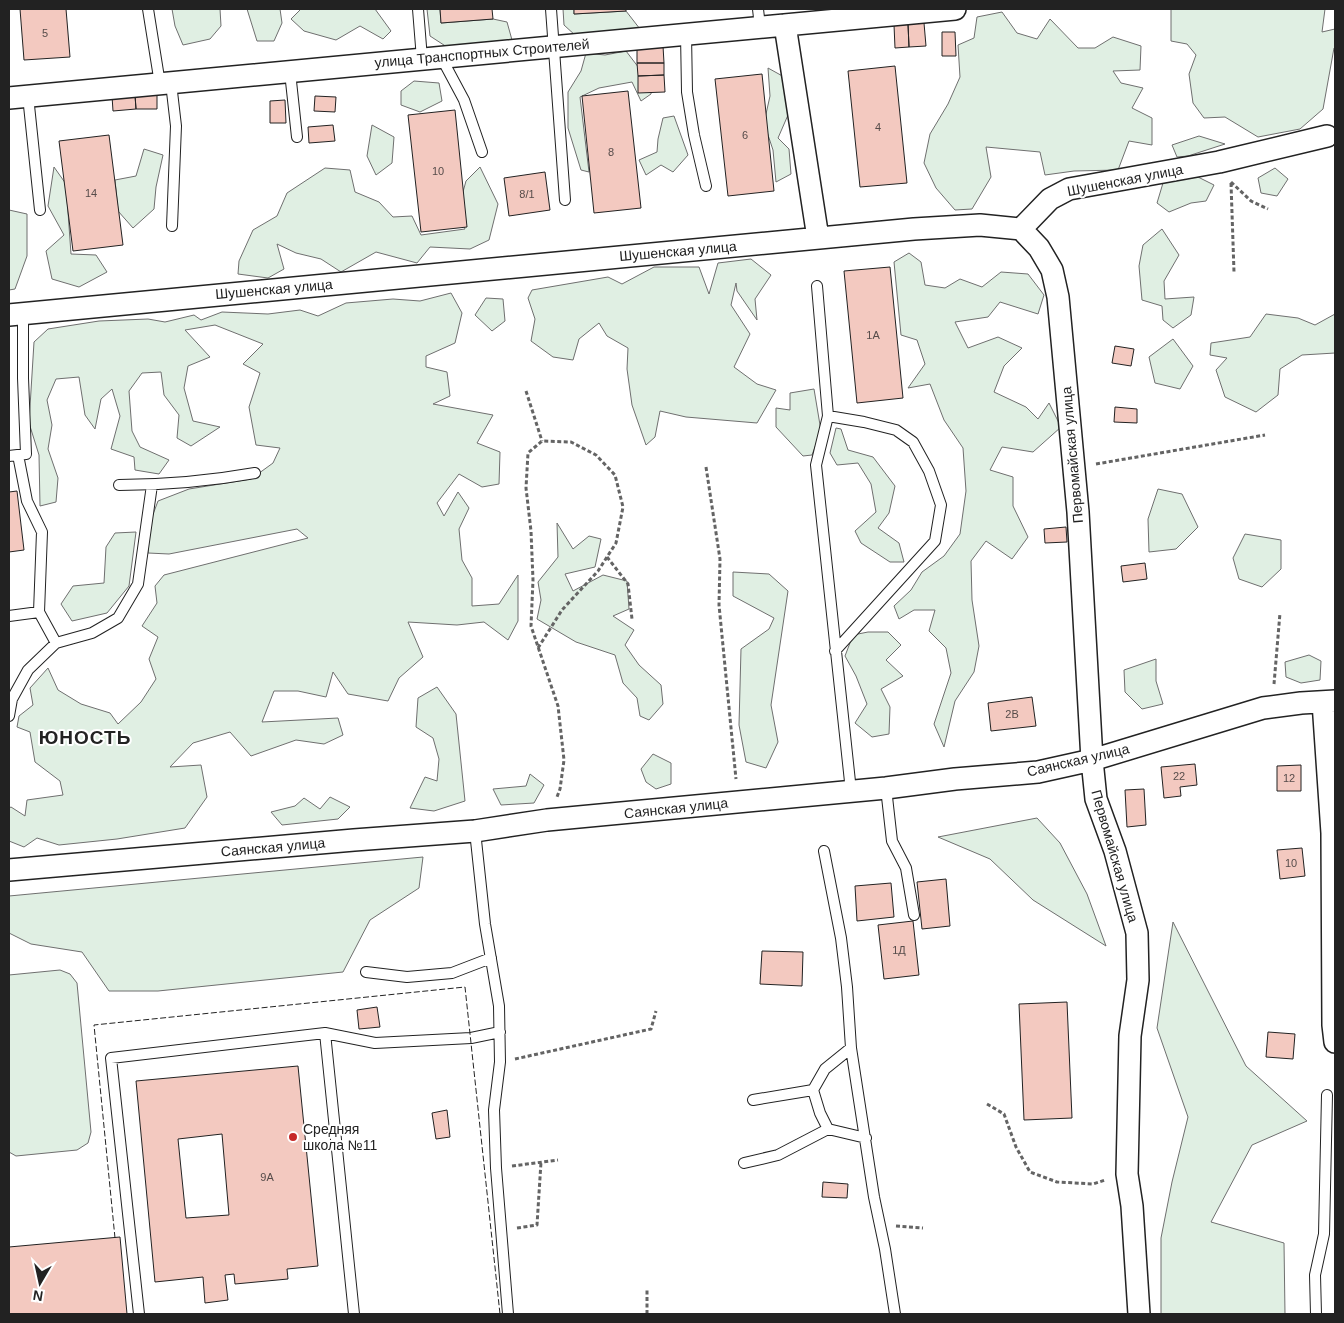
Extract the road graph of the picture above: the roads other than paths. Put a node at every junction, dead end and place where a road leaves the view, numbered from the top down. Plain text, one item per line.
1 (148, 9) edge
2 (418, 9) edge
3 (551, 9) edge
4 (955, 9) edge
5 (897, 11) edge
6 (759, 18) edge
7 (785, 25) junction
8 (686, 34) junction
9 (554, 46) junction
10 (432, 58) junction
11 (290, 72) junction
12 (166, 83) junction
13 (18, 97) edge
14 (1327, 136) dead end
15 (298, 137) dead end
16 (482, 152) dead end
17 (706, 186) dead end
18 (565, 200) dead end
19 (40, 210) dead end
20 (172, 226) dead end
21 (1021, 229) junction
22 (818, 238) junction
23 (817, 286) dead end
24 (16, 314) edge
25 (828, 416) junction
26 (13, 456) edge
27 (255, 473) dead end
28 (120, 485) dead end
29 (152, 485) junction
30 (39, 612) junction
31 (9, 616) edge
32 (56, 643) junction
33 (835, 651) junction
34 (1329, 701) edge
35 (9, 716) edge
36 (1092, 760) junction
37 (886, 788) junction
38 (851, 791) junction
39 (475, 831) junction
40 (824, 851) dead end
41 (9, 870) edge
42 (914, 915) dead end
43 (491, 958) junction
44 (366, 972) dead end
45 (500, 1032) junction
46 (324, 1033) junction
47 (1335, 1042) edge
48 (852, 1048) junction
49 (813, 1090) junction
50 (1327, 1095) dead end
51 (753, 1100) dead end
52 (828, 1128) junction
53 (866, 1138) junction
54 (744, 1163) dead end
55 (139, 1314) edge
56 (354, 1314) edge
57 (508, 1314) edge
58 (895, 1314) edge
59 (1139, 1314) edge
60 (1316, 1314) edge

1 - 12 lane
2 - 10 lane
3 - 9 lane
4 - 5 street, улица Транспортных Строителей
5 - 7 street, улица Транспортных Строителей
6 - 7 street, улица Транспортных Строителей
6 - 8 street, улица Транспортных Строителей
7 - 22 street
8 - 9 street, улица Транспортных Строителей
8 - 17 lane
9 - 10 street, улица Транспортных Строителей
9 - 18 lane
10 - 11 street, улица Транспортных Строителей
10 - 16 lane
11 - 12 street, улица Транспортных Строителей
11 - 15 lane
12 - 13 street, улица Транспортных Строителей
12 - 20 lane
13 - 19 lane
14 - 21 street, Шушенская улица
21 - 22 street, Шушенская улица
21 - 36 street, Первомайская улица
22 - 24 street, Шушенская улица
23 - 25 lane
24 - 26 lane
25 - 33 lane
25 - 33 lane
26 - 30 lane
27 - 29 lane
28 - 29 lane
29 - 32 lane
30 - 31 lane
30 - 32 lane
32 - 35 lane
33 - 38 lane
34 - 36 street, Саянская улица
34 - 47 street
36 - 37 street, Саянская улица
36 - 59 street, Первомайская улица
37 - 38 street, Саянская улица
37 - 42 lane
38 - 39 street, Саянская улица
39 - 41 street, Саянская улица
39 - 43 lane
40 - 48 lane
43 - 44 lane
43 - 45 lane
45 - 46 lane
45 - 57 lane
46 - 55 lane
46 - 56 lane
48 - 49 lane
48 - 53 lane
49 - 51 lane
49 - 52 lane
50 - 60 lane
52 - 53 lane
52 - 54 lane
53 - 58 lane

